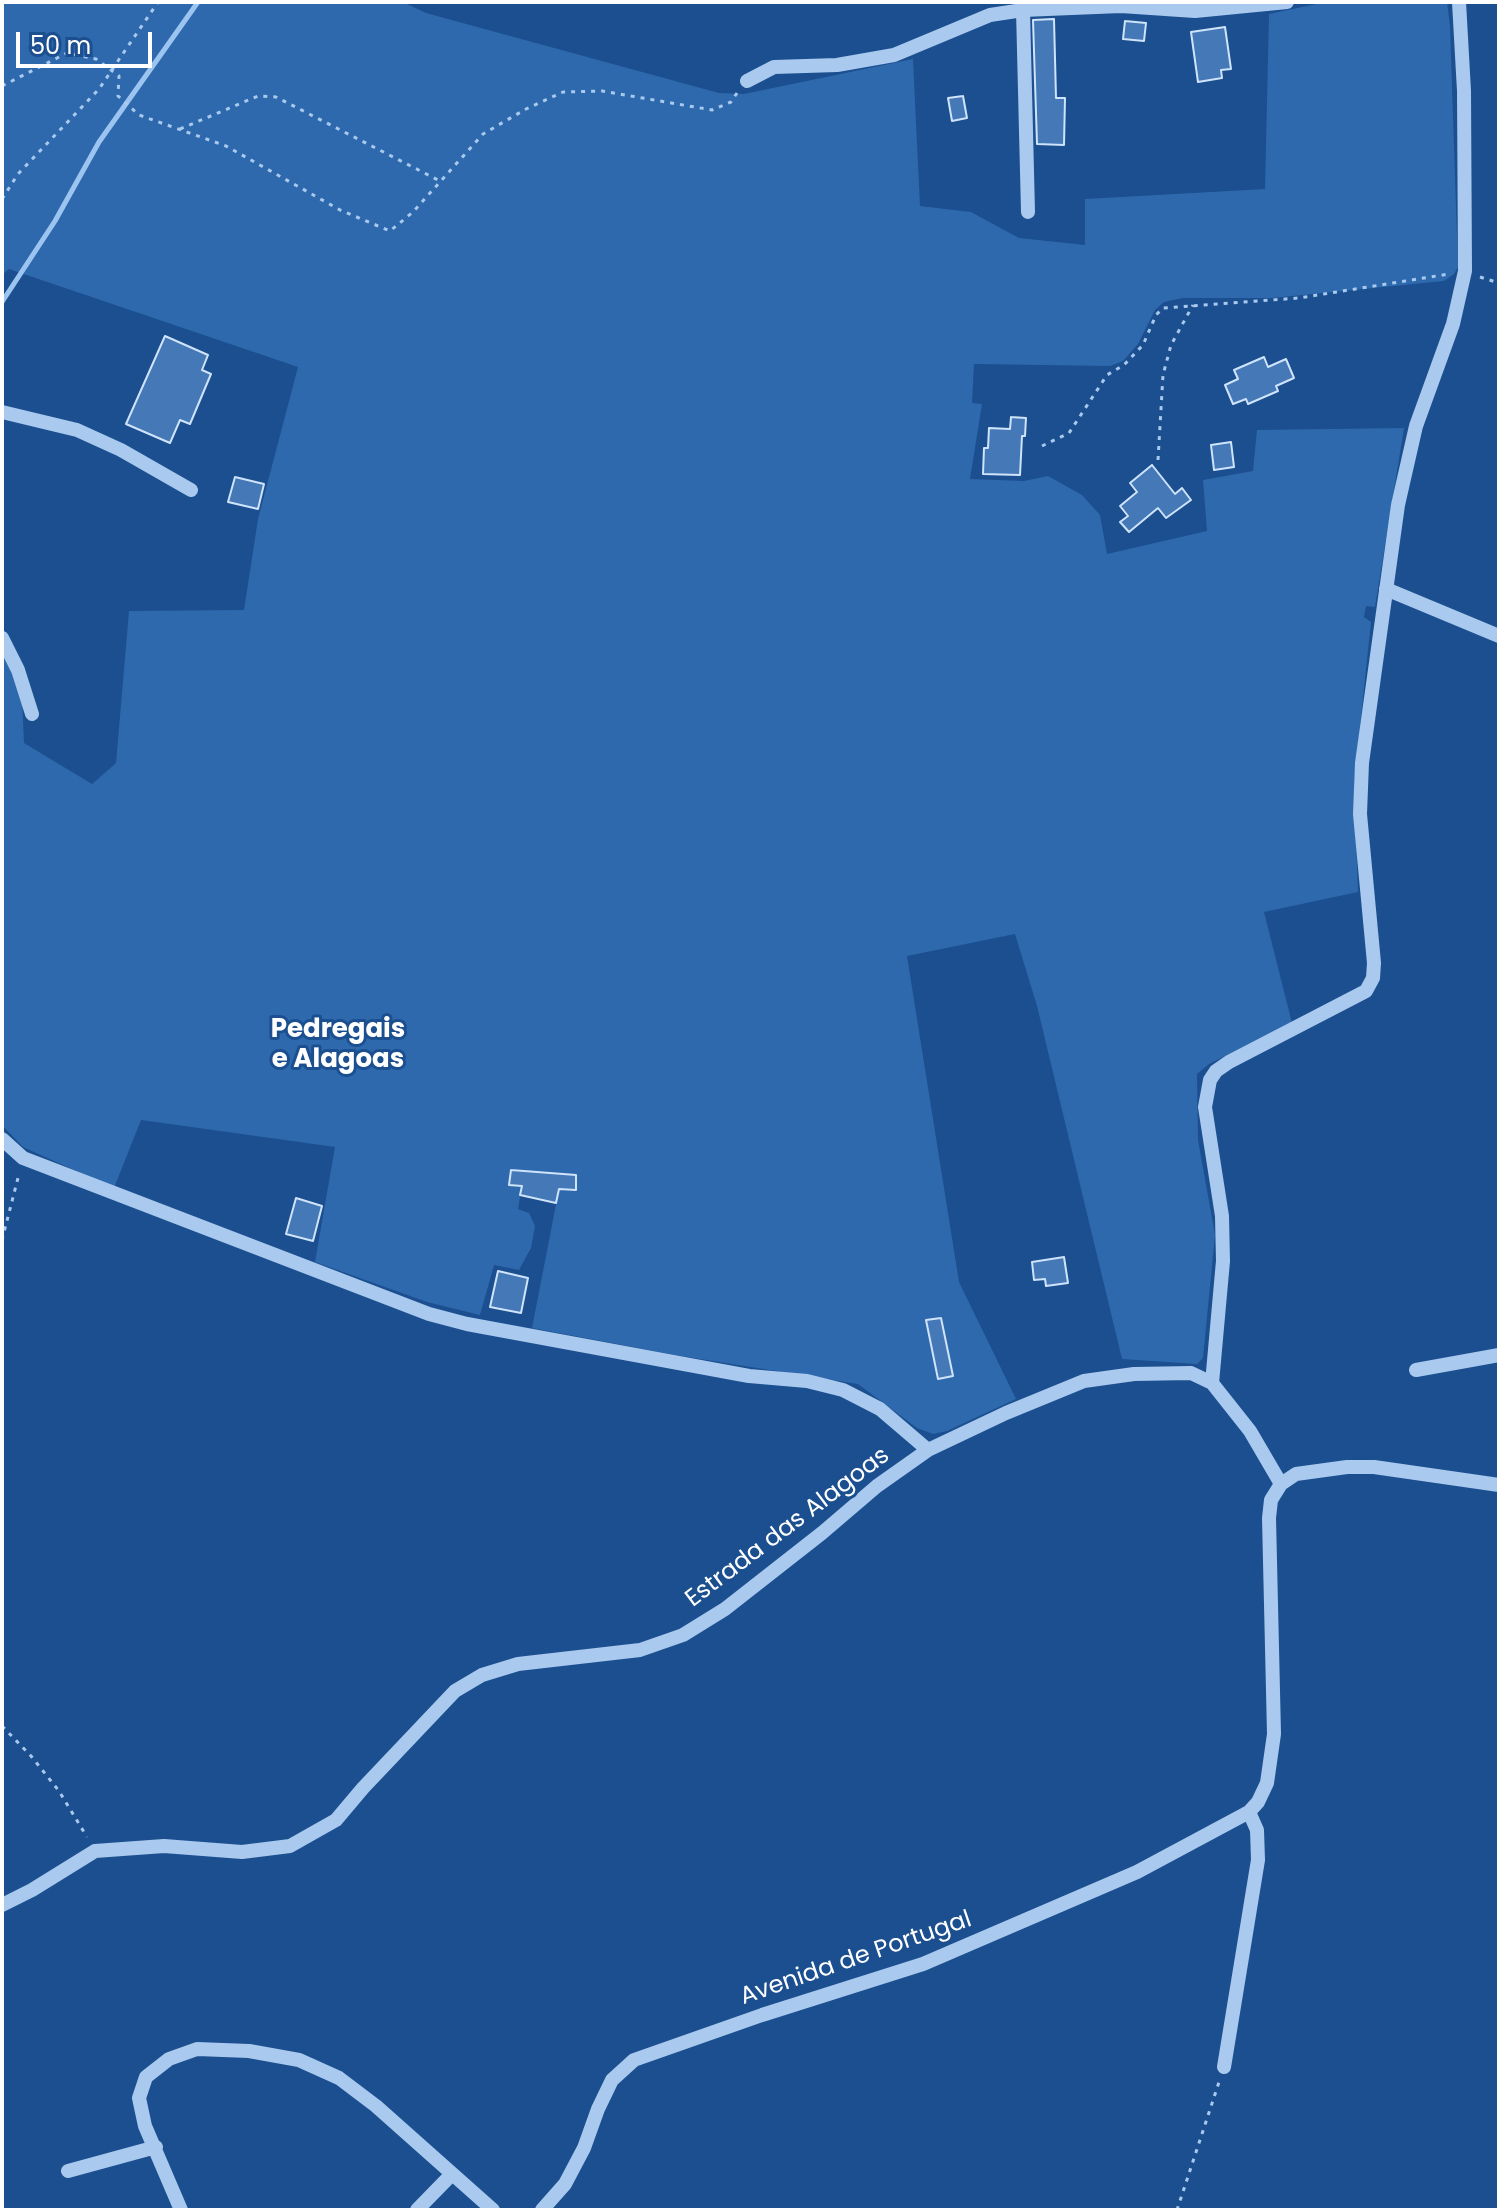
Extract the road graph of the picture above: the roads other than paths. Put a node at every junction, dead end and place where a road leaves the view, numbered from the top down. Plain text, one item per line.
1 (1287, 2) edge
2 (1459, 2) edge
3 (1023, 10) junction
4 (747, 81) road end
5 (1028, 212) dead end
6 (2, 412) edge
7 (191, 490) dead end
8 (1386, 589) junction
9 (1499, 636) edge
10 (2, 638) edge
11 (32, 714) dead end
12 (2, 1139) edge
13 (1499, 1355) edge
14 (1416, 1370) dead end
15 (1212, 1383) junction
16 (928, 1450) junction
17 (1281, 1484) junction
18 (1499, 1485) edge
19 (1249, 1812) junction
20 (2, 1905) edge
21 (1224, 2067) road end
22 (156, 2147) junction
23 (68, 2171) dead end
24 (452, 2174) junction
25 (181, 2210) edge
26 (417, 2210) edge
27 (493, 2210) edge
28 (542, 2210) edge

1 - 3 street
2 - 8 street
3 - 4 street
3 - 5 street
6 - 7 street
8 - 9 street
8 - 15 street
10 - 11 street
12 - 16 street
13 - 14 street
15 - 16 street, Estrada das Alagoas
15 - 17 street
16 - 20 street, Estrada das Alagoas
17 - 18 street
17 - 19 street
19 - 21 street
19 - 28 street, Avenida de Portugal
22 - 23 street
22 - 24 street
22 - 25 street
24 - 26 street
24 - 27 street

